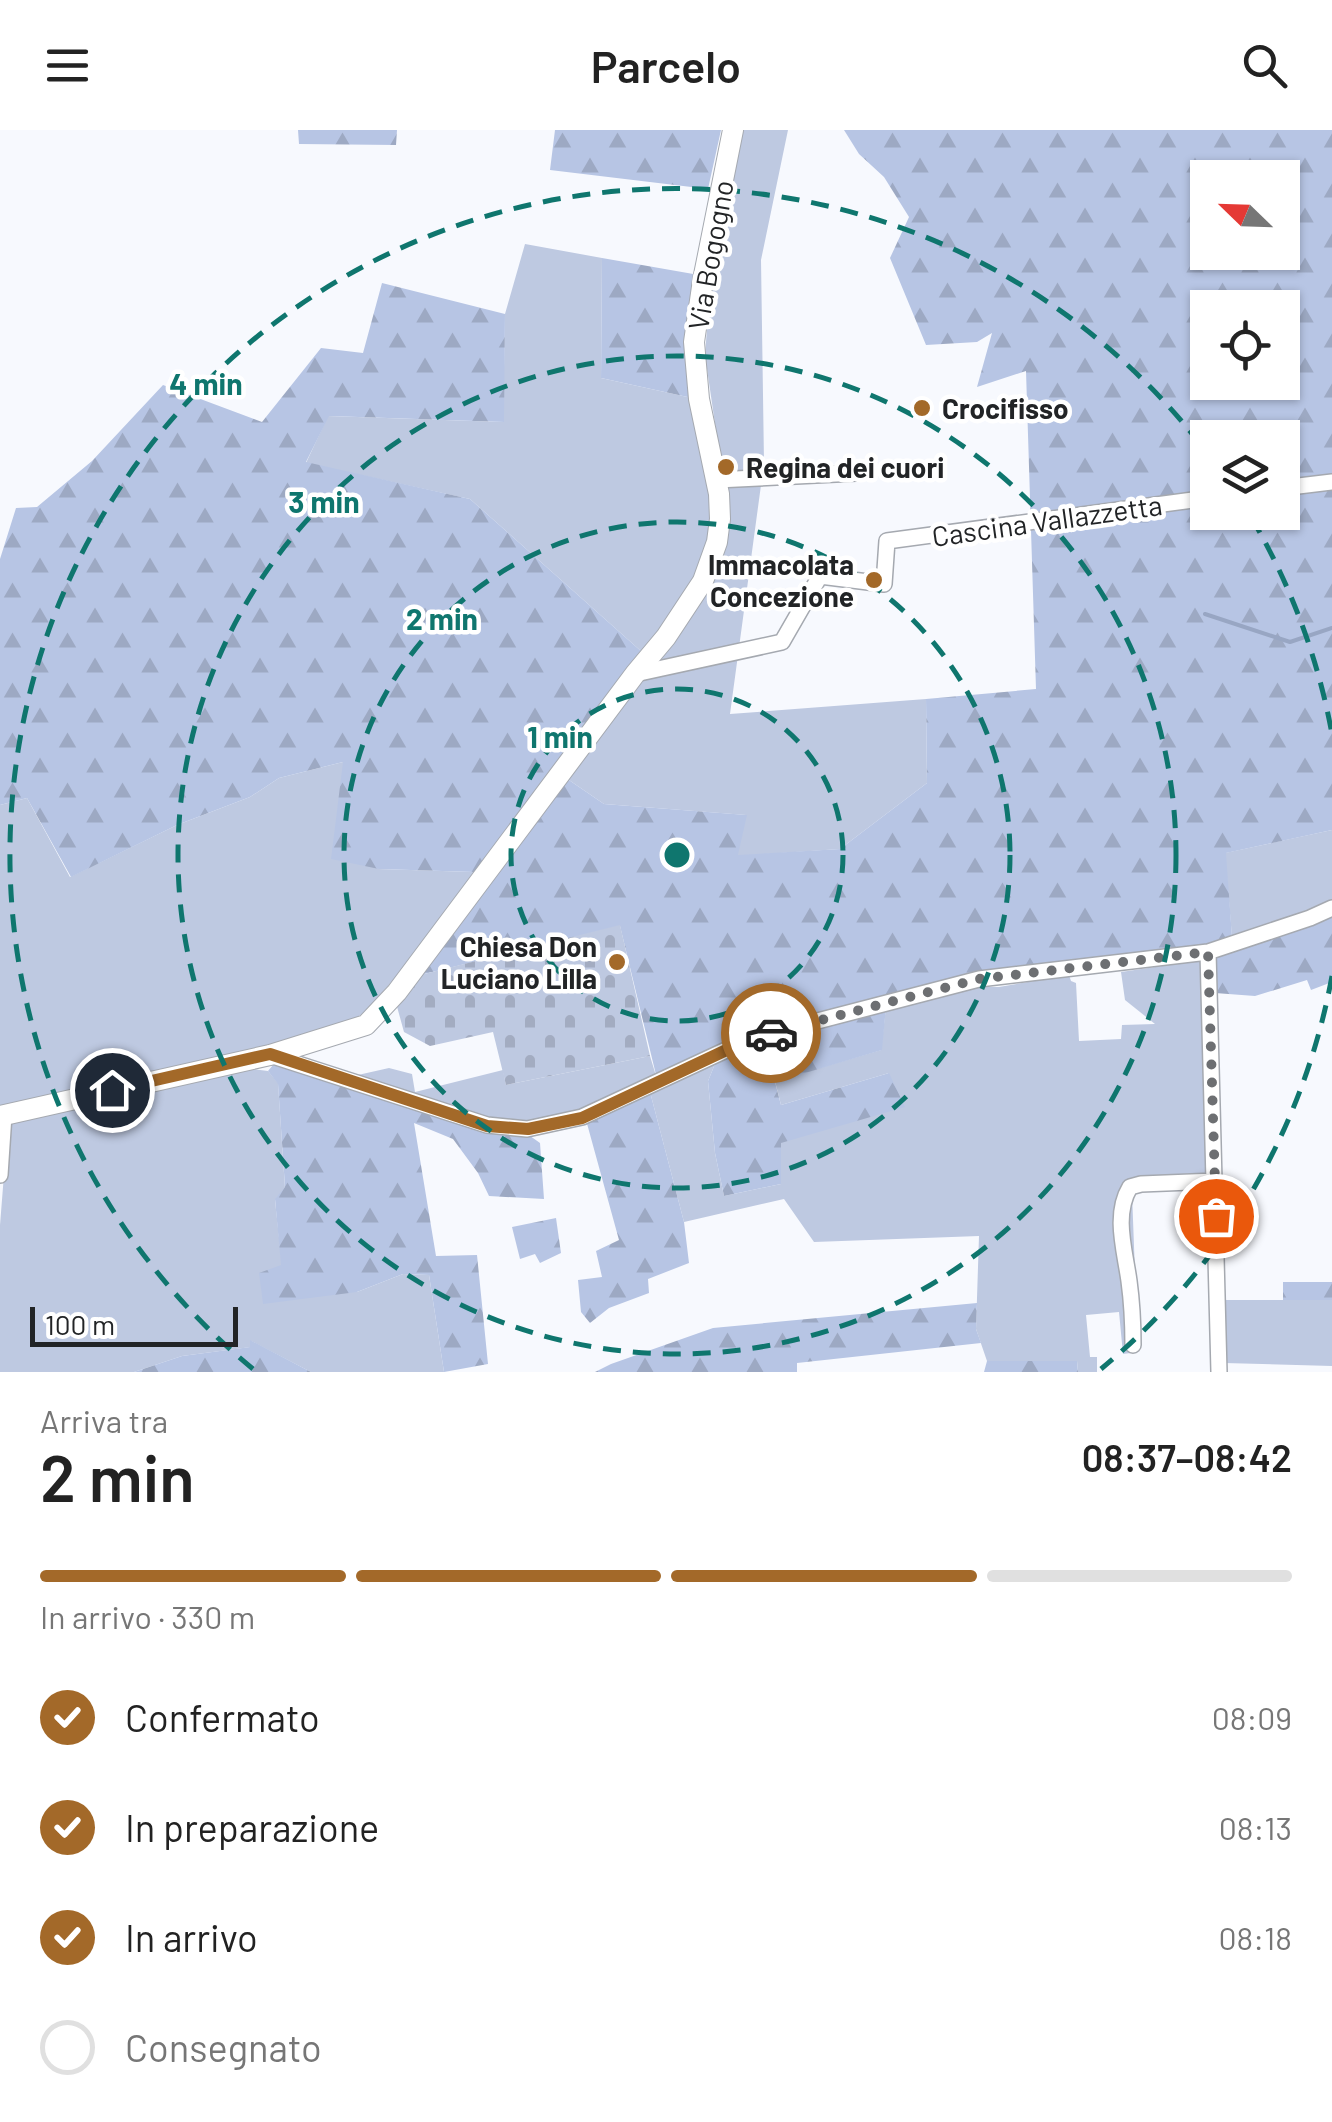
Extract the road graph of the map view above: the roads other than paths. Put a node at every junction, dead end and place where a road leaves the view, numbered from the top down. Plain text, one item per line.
1 (733, 130) edge
2 (856, 473) dead end
3 (717, 480) junction
4 (1332, 482) edge
5 (1300, 486) edge
6 (1190, 500) edge
7 (635, 674) junction
8 (1332, 908) edge
9 (1208, 952) junction
10 (270, 1054) junction
11 (2, 1116) edge
12 (0, 1175) edge
13 (1216, 1180) junction
14 (1133, 1345) dead end
15 (1219, 1372) edge

1 - 3 main road, Via Bogogno
2 - 3 street
3 - 7 main road, Via Bogogno
4 - 5 street
6 - 7 street, Cascina Vallazzetta
7 - 10 main road, Via Bogogno
8 - 9 street
9 - 10 street
9 - 13 street
10 - 11 main road, Via Bogogno
11 - 12 street
13 - 14 street
13 - 15 street

